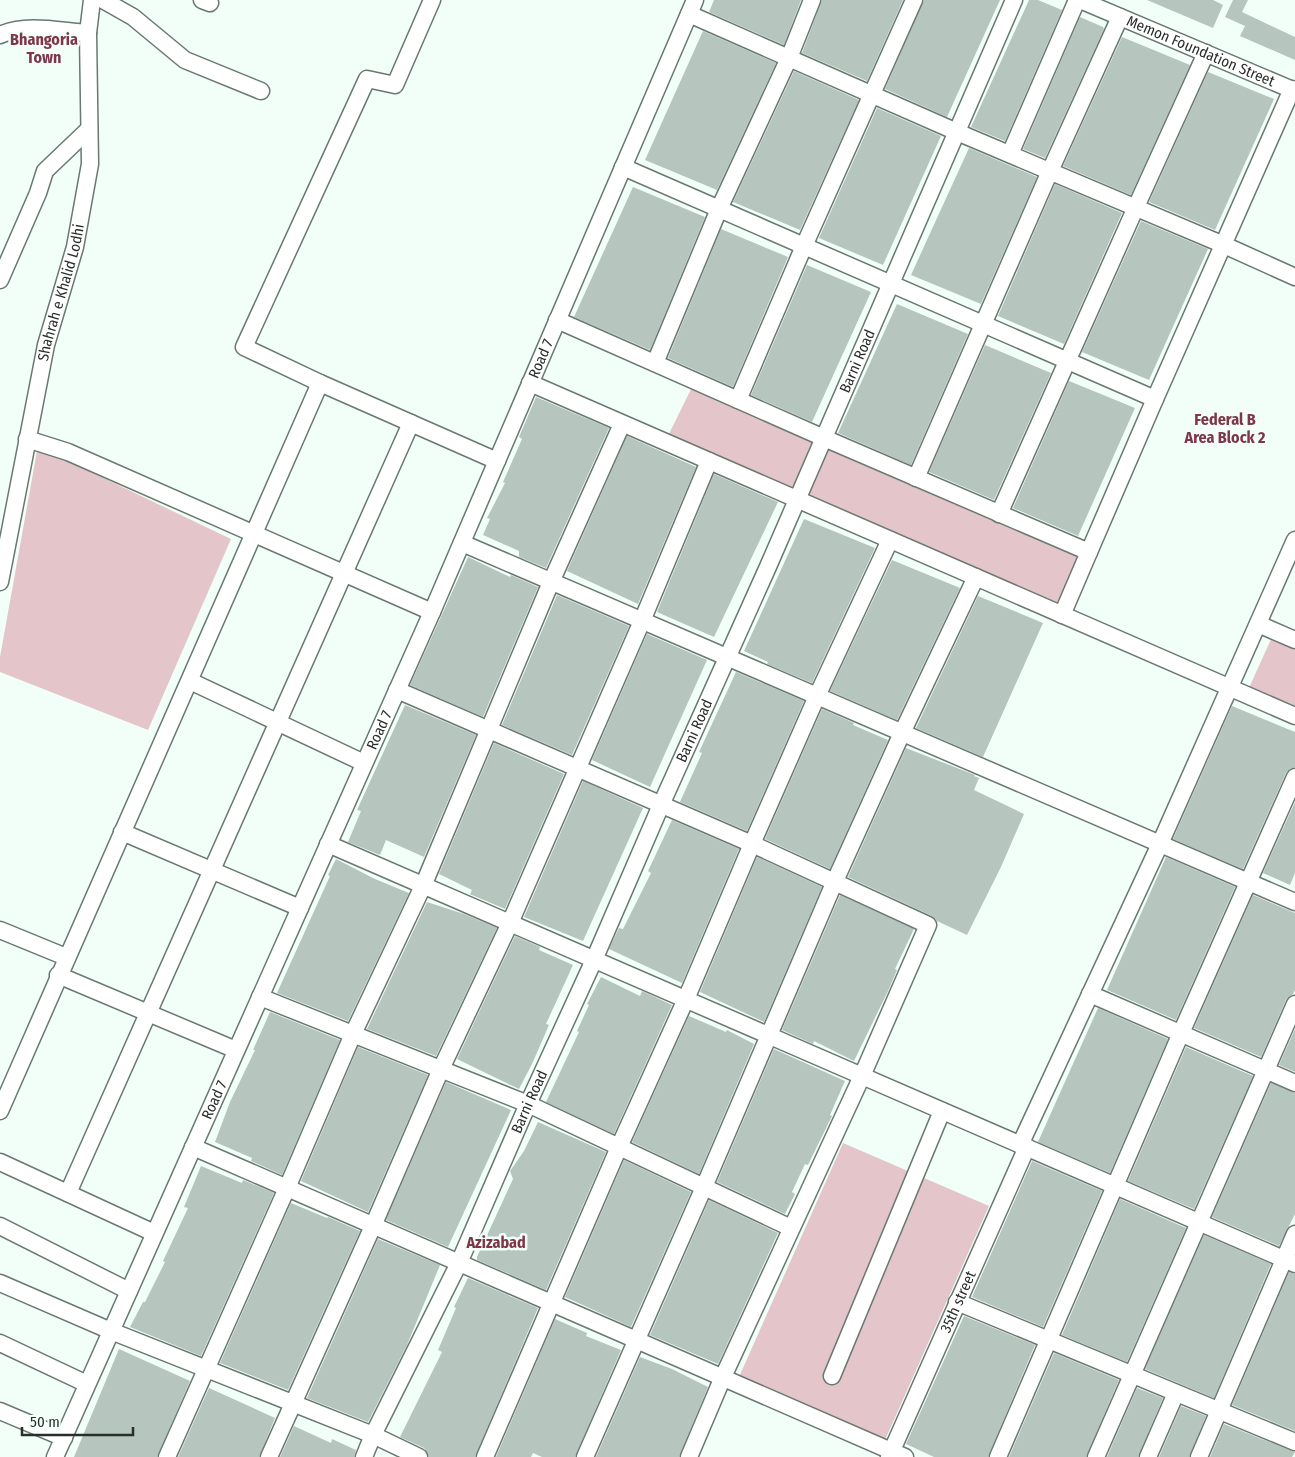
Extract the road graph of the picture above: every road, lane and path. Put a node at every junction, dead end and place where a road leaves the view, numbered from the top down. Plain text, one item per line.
1 (92, 0) edge
2 (102, 0) edge
3 (432, 0) edge
4 (812, 0) edge
5 (914, 0) edge
6 (1014, 0) edge
7 (1079, 0) edge
8 (692, 7) edge
9 (1120, 17) junction
10 (88, 33) junction
11 (0, 35) edge
12 (1206, 53) junction
13 (789, 58) junction
14 (1294, 90) edge
15 (261, 91) dead end
16 (872, 94) junction
17 (89, 129) junction
18 (957, 132) junction
19 (1010, 154) junction
20 (623, 167) junction
21 (1050, 172) junction
22 (1136, 207) junction
23 (719, 208) junction
24 (1224, 245) junction
25 (804, 246) junction
26 (1295, 277) edge
27 (0, 280) edge
28 (892, 284) junction
29 (558, 320) junction
30 (984, 324) junction
31 (1067, 360) junction
32 (654, 363) junction
33 (320, 383) junction
34 (530, 383) junction
35 (1155, 399) junction
36 (738, 400) junction
37 (412, 423) junction
38 (622, 424) junction
39 (824, 438) junction
40 (27, 439) junction
41 (497, 460) junction
42 (708, 461) junction
43 (916, 478) junction
44 (797, 500) junction
45 (999, 514) junction
46 (5, 528) edge
47 (253, 533) junction
48 (890, 540) junction
49 (1295, 540) edge
50 (462, 543) junction
51 (1089, 552) junction
52 (344, 573) junction
53 (976, 577) junction
54 (0, 582) edge
55 (551, 582) junction
56 (432, 612) junction
57 (1062, 615) junction
58 (642, 621) junction
59 (1258, 624) junction
60 (1295, 640) edge
61 (727, 657) junction
62 (190, 681) junction
63 (1230, 688) junction
64 (397, 690) junction
65 (817, 696) junction
66 (1295, 716) edge
67 (278, 722) junction
68 (488, 730) junction
69 (902, 733) junction
70 (364, 763) junction
71 (578, 768) junction
72 (1295, 777) edge
73 (662, 804) junction
74 (122, 832) junction
75 (328, 844) junction
76 (752, 844) junction
77 (1160, 844) junction
78 (212, 870) junction
79 (835, 881) junction
80 (1248, 882) junction
81 (423, 886) junction
82 (1295, 902) edge
83 (300, 908) junction
84 (510, 923) junction
85 (0, 930) edge
86 (66, 957) junction
87 (594, 960) junction
88 (58, 976) junction
89 (1090, 994) junction
90 (260, 997) junction
91 (686, 999) junction
92 (1295, 1004) edge
93 (148, 1013) junction
94 (1181, 1033) junction
95 (354, 1034) junction
96 (768, 1035) junction
97 (236, 1050) junction
98 (441, 1069) junction
99 (1266, 1070) junction
100 (862, 1076) junction
101 (1295, 1083) edge
102 (528, 1104) junction
103 (0, 1110) edge
104 (942, 1111) junction
105 (1024, 1146) junction
106 (193, 1147) junction
107 (619, 1147) junction
108 (0, 1162) edge
109 (1116, 1186) junction
110 (704, 1187) junction
111 (288, 1188) junction
112 (68, 1193) junction
113 (1199, 1222) junction
114 (0, 1226) edge
115 (373, 1226) junction
116 (791, 1228) junction
117 (154, 1233) junction
118 (1295, 1234) edge
119 (1290, 1262) edge
120 (459, 1263) junction
121 (0, 1283) edge
122 (128, 1291) junction
123 (957, 1302) junction
124 (551, 1303) junction
125 (111, 1331) junction
126 (636, 1340) junction
127 (1050, 1340) junction
128 (0, 1343) edge
129 (206, 1369) junction
130 (1134, 1375) junction
131 (832, 1376) dead end
132 (723, 1377) junction
133 (87, 1384) junction
134 (1176, 1393) junction
135 (292, 1403) junction
136 (1219, 1410) junction
137 (0, 1411) edge
138 (373, 1435) junction
139 (64, 1438) junction
140 (1295, 1442) edge
141 (896, 1455) edge
142 (55, 1457) edge
143 (167, 1457) edge
144 (269, 1457) edge
145 (364, 1457) edge
146 (419, 1457) edge
147 (485, 1457) edge
148 (585, 1457) edge
149 (689, 1457) edge
150 (998, 1457) edge
151 (1096, 1457) edge
152 (1148, 1457) edge
153 (1199, 1457) edge

1 - 10 street, Shahrah e Khalid Lodhi
2 - 15 street
3 - 33 street
4 - 13 street
5 - 16 street
6 - 18 street, Barni Road
7 - 9 street, Memon Foundation Street
7 - 19 street
8 - 13 street
8 - 20 street, Road 7
9 - 12 street, Memon Foundation Street
9 - 21 street
10 - 11 street
10 - 17 street, Shahrah e Khalid Lodhi
12 - 14 street, Memon Foundation Street
12 - 22 street
13 - 16 street
13 - 23 street
14 - 24 street
16 - 18 street
16 - 25 street
17 - 27 street
17 - 40 street, Shahrah e Khalid Lodhi
18 - 19 street
18 - 28 street, Barni Road
19 - 21 street
20 - 23 street
20 - 29 street, Road 7
21 - 22 street
21 - 30 street
22 - 24 street
22 - 31 street
23 - 25 street
23 - 32 street
24 - 26 street
24 - 35 street
25 - 28 street
25 - 36 street
28 - 30 street
28 - 39 street, Barni Road
29 - 32 street
29 - 34 street, Road 7
30 - 31 street
30 - 43 street
31 - 35 street
31 - 45 street
32 - 36 street
33 - 37 street
33 - 47 street
34 - 38 street
34 - 41 street, Road 7
35 - 51 street
36 - 39 street
37 - 41 street
37 - 52 street
38 - 42 street
38 - 55 street
39 - 43 street
39 - 44 street, Barni Road
40 - 46 street, Shahrah e Khalid Lodhi
40 - 47 street
41 - 50 street, Road 7
42 - 44 street
42 - 58 street
43 - 45 street
44 - 48 street
44 - 61 street, Barni Road
45 - 51 street
46 - 54 street, Shahrah e Khalid Lodhi
47 - 52 street
47 - 62 street
48 - 53 street
48 - 65 street
49 - 59 street, 35th street
50 - 55 street
50 - 56 street, Road 7
51 - 57 street
52 - 56 street
52 - 67 street
53 - 57 street
53 - 69 street
55 - 58 street
55 - 68 street
56 - 64 street, Road 7
57 - 63 street
58 - 61 street
58 - 71 street
59 - 60 street
59 - 63 street, 35th street
61 - 65 street
61 - 73 street, Barni Road
62 - 67 street
62 - 74 street
63 - 66 street
63 - 77 street, 35th street
64 - 68 street
64 - 70 street, Road 7
65 - 69 street
65 - 76 street
67 - 70 street
67 - 78 street
68 - 71 street
68 - 81 street
69 - 77 street
69 - 79 street
70 - 75 street, Road 7
71 - 73 street
71 - 84 street
72 - 80 street
73 - 76 street
73 - 87 street, Barni Road
74 - 78 street
74 - 86 street
75 - 81 street
75 - 83 street, Road 7
76 - 79 street
76 - 91 street
77 - 80 street
77 - 89 street, 35th street
78 - 83 street
78 - 93 street
79 - 96 street
79 - 100 street
80 - 82 street
80 - 94 street
81 - 84 street
81 - 95 street
83 - 90 street, Road 7
84 - 87 street
84 - 98 street
85 - 86 street
86 - 88 street
87 - 91 street
87 - 102 street, Barni Road
88 - 93 street
88 - 103 street
89 - 94 street
89 - 105 street, 35th street
90 - 95 street
90 - 97 street, Road 7
91 - 96 street
91 - 107 street
92 - 99 street
93 - 97 street
93 - 112 street
94 - 99 street
94 - 109 street
95 - 98 street
95 - 111 street
96 - 100 street
96 - 110 street
97 - 106 street, Road 7
98 - 102 street
98 - 115 street
99 - 101 street
99 - 113 street
100 - 104 street
100 - 116 street
102 - 107 street
102 - 120 street, Barni Road
104 - 105 street
104 - 131 street
105 - 109 street
105 - 123 street, 35th street
106 - 111 street
106 - 117 street, Road 7
107 - 110 street
107 - 124 street
108 - 112 street
109 - 113 street
109 - 127 street
110 - 116 street
110 - 126 street
111 - 115 street
111 - 129 street
112 - 117 street
113 - 119 street
113 - 130 street
114 - 122 street
115 - 120 street
115 - 135 street
116 - 132 street
117 - 122 street, Road 7
118 - 119 street
119 - 136 street
120 - 124 street
120 - 138 street, Barni Road
121 - 125 street
122 - 125 street, Road 7
123 - 127 street
123 - 141 street, 35th street
124 - 126 street
124 - 147 street
125 - 129 street
125 - 133 street, Road 7
126 - 132 street
126 - 148 street
127 - 130 street
127 - 150 street
128 - 133 street
129 - 135 street
129 - 143 street
130 - 134 street
130 - 151 street
132 - 141 street
132 - 149 street
133 - 139 street, Road 7
134 - 136 street
134 - 152 street
135 - 138 street
135 - 144 street
136 - 140 street
136 - 153 street
137 - 139 street
138 - 145 street, Barni Road
138 - 146 street
139 - 142 street, Road 7

